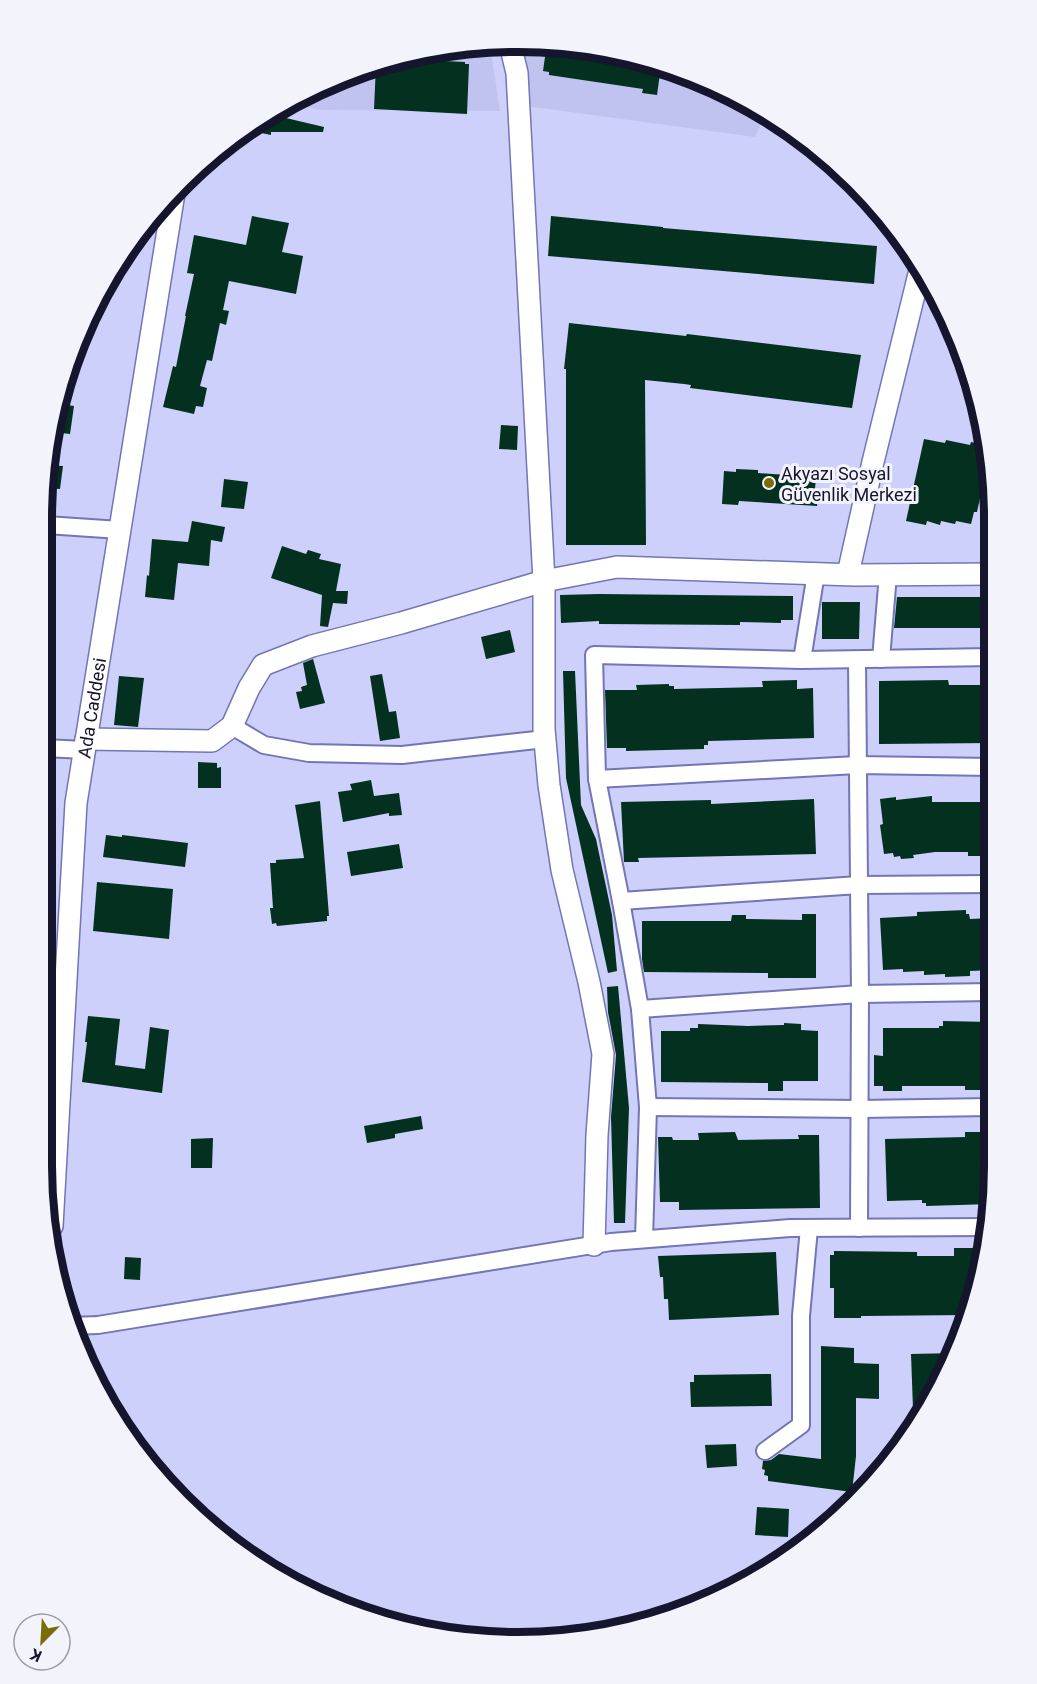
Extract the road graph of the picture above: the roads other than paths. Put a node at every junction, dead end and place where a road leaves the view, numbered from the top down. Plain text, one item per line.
1 (512, 52) edge
2 (172, 207) edge
3 (918, 279) edge
4 (52, 525) edge
5 (120, 530) junction
6 (816, 573) junction
7 (848, 574) junction
8 (888, 574) junction
9 (985, 574) edge
10 (544, 581) junction
11 (985, 657) edge
12 (881, 659) junction
13 (802, 660) junction
14 (857, 660) junction
15 (232, 726) junction
16 (545, 739) junction
17 (85, 745) junction
18 (52, 747) edge
19 (857, 765) junction
20 (985, 767) edge
21 (597, 779) junction
22 (985, 884) edge
23 (859, 885) junction
24 (621, 901) junction
25 (985, 992) edge
26 (860, 994) junction
27 (640, 1009) junction
28 (648, 1107) junction
29 (985, 1107) edge
30 (859, 1109) junction
31 (53, 1201) edge
32 (981, 1227) edge
33 (809, 1228) junction
34 (859, 1228) junction
35 (644, 1239) junction
36 (594, 1245) junction
37 (81, 1326) edge
38 (765, 1451) dead end

1 - 10 main road
2 - 5 main road, Ada Caddesi
3 - 7 main road
4 - 5 street
5 - 17 main road, Ada Caddesi
6 - 7 main road
6 - 10 main road
6 - 13 street
7 - 8 main road
8 - 9 main road
8 - 12 street
10 - 15 main road
10 - 16 main road
11 - 12 street
12 - 14 street
13 - 14 street
13 - 21 street
14 - 19 street
15 - 16 street
15 - 17 main road
16 - 36 main road
17 - 18 street
17 - 31 main road, Ada Caddesi
19 - 20 street
19 - 21 street
19 - 23 street
21 - 24 street
22 - 23 street
23 - 24 street
23 - 26 street
24 - 27 street
25 - 26 street
26 - 27 street
26 - 30 street
27 - 28 street
28 - 30 street
28 - 35 street
29 - 30 street
30 - 34 street
32 - 34 street
33 - 34 street
33 - 35 street
33 - 38 street
35 - 36 street
36 - 37 street

